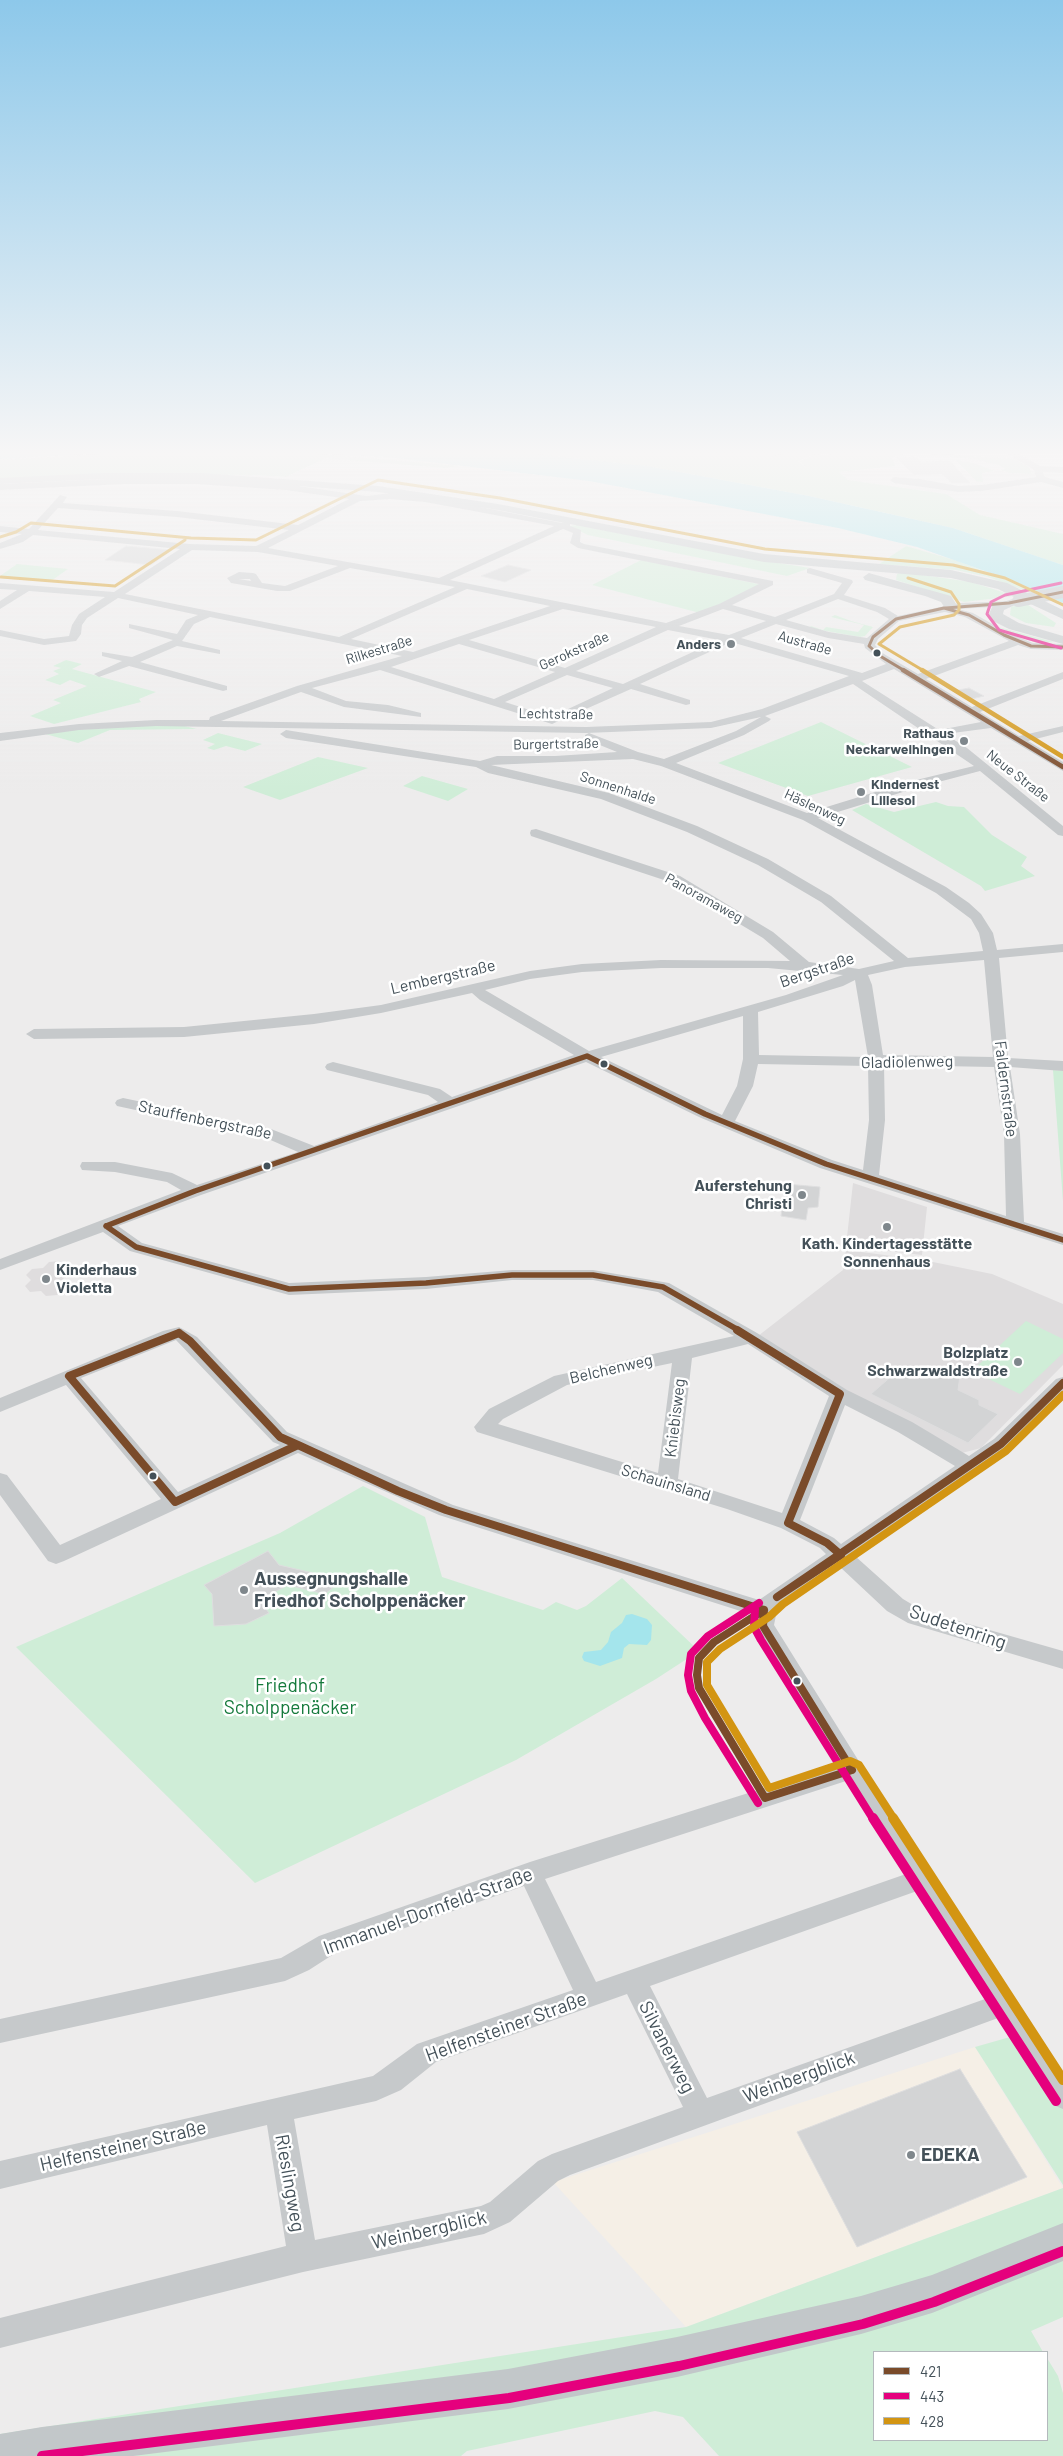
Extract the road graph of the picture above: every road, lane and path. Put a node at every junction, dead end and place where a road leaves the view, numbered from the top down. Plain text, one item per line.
1 (160, 567) edge
2 (346, 567) edge
3 (359, 567) edge
4 (472, 567) edge
5 (684, 567) edge
6 (812, 567) junction
7 (903, 568) junction
8 (440, 581) junction
9 (891, 582) junction
10 (258, 585) dead end
11 (0, 586) edge
12 (464, 587) junction
13 (27, 588) junction
14 (1063, 592) edge
15 (117, 595) junction
16 (838, 596) junction
17 (1009, 603) junction
18 (0, 606) edge
19 (560, 606) junction
20 (723, 606) junction
21 (948, 608) junction
22 (210, 612) junction
23 (1059, 613) edge
24 (896, 619) junction
25 (775, 621) junction
26 (1063, 624) edge
27 (133, 626) dead end
28 (668, 626) junction
29 (1029, 631) junction
30 (0, 633) edge
31 (729, 639) junction
32 (178, 640) junction
33 (341, 640) junction
34 (1063, 640) edge
35 (460, 641) junction
36 (1015, 641) junction
37 (869, 642) junction
38 (1063, 647) edge
39 (216, 652) dead end
40 (1063, 653) edge
41 (106, 654) dead end
42 (412, 656) junction
43 (133, 662) junction
44 (895, 665) junction
45 (380, 667) junction
46 (567, 671) junction
47 (99, 674) dead end
48 (1063, 675) edge
49 (856, 678) junction
50 (918, 678) junction
51 (627, 686) junction
52 (223, 688) dead end
53 (300, 688) junction
54 (686, 702) dead end
55 (494, 703) junction
56 (973, 711) junction
57 (766, 712) junction
58 (417, 715) dead end
59 (207, 723) junction
60 (995, 724) junction
61 (1063, 729) edge
62 (944, 731) dead end
63 (285, 734) dead end
64 (0, 737) edge
65 (589, 737) dead end
66 (1020, 739) junction
67 (634, 755) junction
68 (666, 763) junction
69 (479, 764) junction
70 (982, 767) junction
71 (1063, 767) edge
72 (807, 817) junction
73 (1063, 832) edge
74 (536, 834) dead end
75 (1063, 948) edge
76 (991, 954) junction
77 (905, 963) junction
78 (805, 966) junction
79 (859, 973) junction
80 (475, 988) junction
81 (750, 1009) junction
82 (34, 1034) dead end
83 (587, 1056) junction
84 (751, 1060) junction
85 (876, 1060) junction
86 (1001, 1062) junction
87 (1063, 1066) edge
88 (333, 1067) dead end
89 (450, 1102) junction
90 (123, 1103) dead end
91 (726, 1122) junction
92 (312, 1152) junction
93 (88, 1166) dead end
94 (870, 1178) junction
95 (195, 1191) junction
96 (1015, 1223) junction
97 (106, 1226) junction
98 (1063, 1240) edge
99 (0, 1264) edge
100 (750, 1337) junction
101 (684, 1353) junction
102 (69, 1376) junction
103 (1063, 1383) edge
104 (840, 1394) junction
105 (0, 1406) edge
106 (484, 1427) joint
107 (298, 1445) junction
108 (970, 1466) junction
109 (0, 1480) edge
110 (667, 1484) junction
111 (175, 1502) junction
112 (788, 1523) junction
113 (841, 1555) junction
114 (764, 1610) junction
115 (1063, 1660) edge
116 (852, 1770) junction
117 (530, 1873) junction
118 (921, 1879) junction
119 (634, 1981) junction
120 (590, 1997) junction
121 (1003, 2004) junction
122 (0, 2031) edge
123 (1063, 2096) edge
124 (278, 2108) junction
125 (700, 2112) junction
126 (0, 2175) edge
127 (1063, 2242) edge
128 (303, 2257) junction
129 (0, 2333) edge
130 (0, 2455) edge

1 - 15 street
2 - 10 street
3 - 8 street, Austraße
4 - 8 street
5 - 20 street, Gerokstraße
6 - 7 main road
6 - 9 main road
6 - 16 street
7 - 9 main road
7 - 23 main road
8 - 12 street, Austraße
9 - 21 main road
11 - 13 street
12 - 19 street, Austraße
12 - 33 street
13 - 15 street
13 - 18 street
14 - 17 main road, bridge
15 - 22 street
15 - 30 street
16 - 24 street
16 - 25 street
17 - 21 street
17 - 29 main road
19 - 28 street, Austraße
19 - 35 street, Rilkestraße
20 - 25 street
20 - 28 street, Gerokstraße
21 - 24 street
21 - 36 street
22 - 32 street
22 - 33 street
23 - 26 main road
24 - 37 street
25 - 31 street
25 - 37 street
26 - 29 main road
27 - 32 street
28 - 31 street, Austraße
28 - 46 street, Gerokstraße
29 - 34 main road
31 - 49 street, Austraße
31 - 51 street
32 - 39 street
32 - 43 street
33 - 42 street
35 - 42 street, Rilkestraße
35 - 46 street
36 - 38 street
36 - 40 street
36 - 50 street
37 - 44 street
41 - 43 street
42 - 45 street, Rilkestraße
43 - 47 street
43 - 52 street
44 - 49 street, Lechtstraße
44 - 50 street
45 - 53 street, Rilkestraße
45 - 55 street
46 - 51 street
46 - 55 street, Gerokstraße
48 - 56 street
49 - 57 street, Lechtstraße
49 - 70 street, Neue Straße
50 - 56 street
51 - 54 street
51 - 55 street
53 - 58 street
53 - 59 street, Rilkestraße
56 - 60 street
57 - 59 street, Lechtstraße
57 - 68 street
59 - 64 street, Lechtstraße
60 - 62 street
60 - 66 street
61 - 66 street
63 - 69 street, Sonnenhalde
65 - 67 street, Häslenweg
66 - 71 street
67 - 68 street, Häslenweg
67 - 69 street, Burgertstraße
68 - 72 street, Häslenweg
69 - 77 street, Sonnenhalde
70 - 72 street
70 - 73 street, Neue Straße
72 - 76 street, Häslenweg
74 - 78 street, Panoramaweg
75 - 76 street, Bergstraße
76 - 77 street, Bergstraße
76 - 86 street, Faldernstraße
77 - 79 street, Bergstraße
78 - 79 street, Lembergstraße
78 - 80 street, Lembergstraße
79 - 81 street, Bergstraße
79 - 85 street
80 - 82 street, Lembergstraße
80 - 83 street
81 - 83 street, Bergstraße
81 - 84 street
83 - 89 street, Bergstraße
83 - 91 street
84 - 85 street, Gladiolenweg
84 - 91 street
85 - 86 street, Gladiolenweg
85 - 94 street
86 - 87 street, Gladiolenweg
86 - 96 street, Faldernstraße
88 - 89 street
89 - 92 street, Bergstraße
90 - 92 street, Stauffenbergstraße
91 - 94 street
92 - 95 street, Bergstraße
93 - 95 street
94 - 96 street
95 - 97 street, Bergstraße
96 - 98 street
97 - 99 street, Bergstraße
97 - 100 street
100 - 101 street, Belchenweg
100 - 104 street
101 - 106 street, Belchenweg
101 - 110 street, Kniebisweg
102 - 105 street
102 - 107 street
102 - 111 street
103 - 108 street
104 - 108 street
104 - 112 street
106 - 110 street, Schauinsland
107 - 111 street
107 - 114 street
108 - 113 street
109 - 111 street
110 - 112 street, Schauinsland
112 - 113 street, Schauinsland
113 - 114 street
113 - 115 street, Sudetenring
114 - 116 street
116 - 117 street, Immanuel-Dornfeld-Straße
116 - 118 street
117 - 120 street
117 - 122 street, Immanuel-Dornfeld-Straße
118 - 119 street, Helfensteiner Straße
118 - 121 street
119 - 120 street, Helfensteiner Straße
119 - 125 street, Silvanerweg
120 - 124 street, Helfensteiner Straße
121 - 123 street
121 - 125 street, Weinbergblick
124 - 126 street, Helfensteiner Straße
124 - 128 street, Rieslingweg
125 - 128 street, Weinbergblick
127 - 130 main road
128 - 129 street, Weinbergblick

